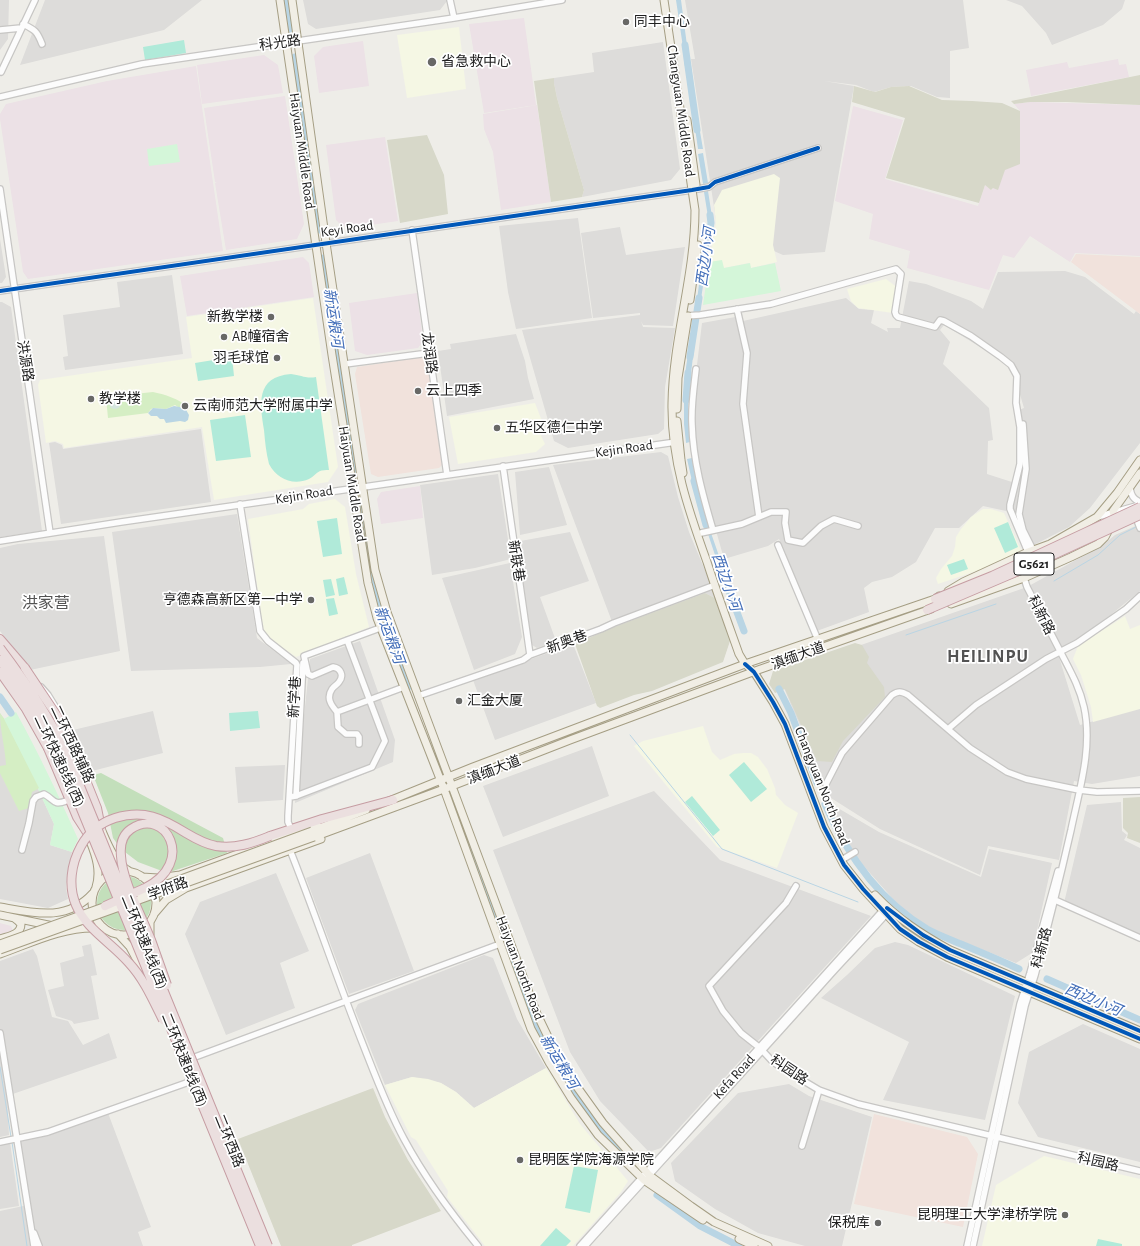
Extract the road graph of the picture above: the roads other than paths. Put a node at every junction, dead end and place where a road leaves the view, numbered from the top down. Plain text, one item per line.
1 (35, 0) edge
2 (280, 0) edge
3 (292, 0) edge
4 (450, 0) edge
5 (562, 0) edge
6 (664, 0) edge
7 (669, 0) edge
8 (454, 18) junction
9 (22, 26) junction
10 (0, 30) edge
11 (298, 40) junction
12 (286, 42) junction
13 (42, 44) dead end
14 (1, 72) dead end
15 (0, 96) edge
16 (818, 148) dead end
17 (0, 189) edge
18 (695, 189) junction
19 (1, 210) edge
20 (412, 230) junction
21 (326, 243) junction
22 (316, 244) junction
23 (14, 289) junction
24 (0, 291) edge
25 (737, 309) junction
26 (685, 316) junction
27 (429, 353) junction
28 (345, 364) junction
29 (696, 369) dead end
30 (1022, 427) junction
31 (676, 442) junction
32 (1140, 460) edge
33 (503, 466) junction
34 (1140, 473) edge
35 (447, 475) junction
36 (363, 487) junction
37 (352, 488) junction
38 (1130, 488) junction
39 (1117, 493) junction
40 (1120, 502) junction
41 (240, 504) junction
42 (1140, 505) edge
43 (1132, 509) junction
44 (1114, 514) junction
45 (759, 517) junction
46 (1097, 517) junction
47 (1139, 518) edge
48 (858, 526) dead end
49 (1140, 528) edge
50 (713, 530) junction
51 (702, 533) junction
52 (50, 534) junction
53 (0, 541) edge
54 (778, 545) dead end
55 (1030, 551) junction
56 (1024, 578) junction
57 (715, 585) junction
58 (1140, 596) edge
59 (935, 599) junction
60 (927, 610) junction
61 (380, 628) junction
62 (0, 639) edge
63 (347, 640) junction
64 (818, 640) junction
65 (0, 642) edge
66 (0, 648) edge
67 (1060, 651) junction
68 (530, 655) junction
69 (0, 660) edge
70 (304, 662) junction
71 (747, 663) junction
72 (297, 666) junction
73 (756, 671) junction
74 (1, 672) edge
75 (404, 687) junction
76 (418, 696) junction
77 (369, 700) junction
78 (337, 712) junction
79 (948, 729) junction
80 (359, 744) dead end
81 (449, 778) junction
82 (441, 781) junction
83 (826, 784) dead end
84 (452, 786) junction
85 (444, 789) junction
86 (1078, 790) junction
87 (1140, 791) edge
88 (296, 796) junction
89 (290, 797) junction
90 (66, 801) junction
91 (394, 803) junction
92 (101, 828) junction
93 (292, 831) junction
94 (88, 834) junction
95 (313, 834) junction
96 (22, 850) dead end
97 (290, 850) junction
98 (854, 852) dead end
99 (847, 857) junction
100 (129, 871) junction
101 (177, 876) junction
102 (142, 877) junction
103 (796, 886) dead end
104 (95, 889) junction
105 (183, 889) junction
106 (1055, 900) junction
107 (105, 906) junction
108 (0, 907) edge
109 (886, 911) junction
110 (154, 914) junction
111 (0, 915) edge
112 (14, 918) junction
113 (150, 922) junction
114 (81, 928) junction
115 (106, 930) junction
116 (118, 934) junction
117 (3, 938) edge
118 (1140, 938) edge
119 (0, 944) edge
120 (500, 944) junction
121 (0, 950) edge
122 (12, 950) junction
123 (0, 954) edge
124 (161, 975) junction
125 (148, 981) junction
126 (1029, 984) junction
127 (1027, 992) junction
128 (346, 1000) junction
129 (178, 1027) junction
130 (1140, 1031) edge
131 (0, 1033) edge
132 (1140, 1039) edge
133 (762, 1050) junction
134 (195, 1057) junction
135 (190, 1080) junction
136 (819, 1090) junction
137 (994, 1135) junction
138 (14, 1139) junction
139 (0, 1142) edge
140 (802, 1146) dead end
141 (1140, 1168) edge
142 (1140, 1171) edge
143 (645, 1176) junction
144 (31, 1226) dead end
145 (34, 1246) edge
146 (39, 1246) edge
147 (256, 1246) edge
148 (260, 1246) edge
149 (268, 1246) edge
150 (272, 1246) edge
151 (478, 1246) edge
152 (580, 1246) edge
153 (585, 1246) edge
154 (754, 1246) edge
155 (768, 1246) edge
156 (967, 1246) edge
157 (973, 1246) edge

1 - 9 street
2 - 12 main road, Haiyuan Middle Road
3 - 11 main road, Haiyuan Middle Road
4 - 8 street
5 - 8 street, 科光路
6 - 18 main road, Changyuan Middle Road
7 - 18 main road, Changyuan Middle Road
8 - 11 street, 科光路
9 - 10 street
9 - 13 street
9 - 14 street
11 - 12 street, 科光路
11 - 21 main road, Haiyuan Middle Road
12 - 15 street, 科光路
12 - 22 main road, Haiyuan Middle Road
16 - 18 street, Keyi Road
17 - 19 street, 洪源路
18 - 20 street, Keyi Road
18 - 26 main road, Changyuan Middle Road
19 - 23 street, 洪源路
20 - 21 street, Keyi Road
20 - 27 street, 龙润路
21 - 22 street, Keyi Road
21 - 28 main road, Haiyuan Middle Road
22 - 23 street, Keyi Road
22 - 37 main road, Haiyuan Middle Road
23 - 24 street, Keyi Road
23 - 52 street, 洪源路
25 - 26 street
25 - 30 street
25 - 45 street
26 - 31 main road, Changyuan Middle Road
27 - 28 street
27 - 35 street, 龙润路
28 - 36 main road, Haiyuan Middle Road
29 - 50 street
30 - 55 street
30 - 55 street
31 - 33 street, Kejin Road
31 - 51 main road, Changyuan Middle Road
31 - 57 main road, Changyuan Middle Road
32 - 39 main road, 滇缅大道
33 - 35 street, Kejin Road
33 - 68 street, 新联巷
34 - 38 main road, 滇缅大道
35 - 36 street, Kejin Road
36 - 37 street, Kejin Road
36 - 76 main road, Haiyuan Middle Road
37 - 41 street, Kejin Road
37 - 61 main road, Haiyuan Middle Road
38 - 40 main road, 滇缅大道
38 - 42 street
39 - 40 street
39 - 46 main road, 滇缅大道
40 - 42 street
40 - 44 main road, 滇缅大道
41 - 52 street, Kejin Road
41 - 72 street, 新学巷
42 - 43 street
42 - 44 street
42 - 59 highway, G5621, bridge
43 - 44 street
43 - 47 street
44 - 46 street
44 - 56 main road, 滇缅大道
45 - 48 street
45 - 50 street
46 - 55 main road, 滇缅大道
47 - 49 street
47 - 60 highway, G5621, bridge
50 - 51 street
51 - 71 main road, Changyuan Middle Road
52 - 53 street, Kejin Road
54 - 64 street
55 - 59 main road, 滇缅大道
56 - 60 main road, 滇缅大道
56 - 67 street, 科新路
57 - 68 street, 新奥巷
57 - 71 main road, Changyuan Middle Road
58 - 67 street
59 - 64 main road, 滇缅大道
60 - 73 main road, 滇缅大道
61 - 63 street
61 - 75 main road, Haiyuan Middle Road
62 - 92 highway, bridge
63 - 70 street
63 - 77 street
64 - 71 main road, 滇缅大道
65 - 92 main road
66 - 129 highway, 二环快速A线(西), bridge
67 - 79 street
67 - 86 street, 科新路
68 - 76 street, 新奥巷
69 - 135 highway, 二环快速B线(西), bridge
70 - 72 street
70 - 78 street
70 - 88 street
71 - 73 main road, Changyuan North Road
71 - 81 main road, 滇缅大道
72 - 89 street, 新学巷
73 - 84 main road, 滇缅大道
73 - 99 main road, Changyuan North Road
73 - 109 main road, Changyuan North Road
74 - 90 street, 二环西路辅路
74 - 94 highway, bridge
74 - 94 main road
75 - 77 street
75 - 82 main road, Haiyuan Middle Road
76 - 81 main road, Haiyuan Middle Road
77 - 78 street
77 - 88 street
78 - 80 street
79 - 83 street
79 - 86 street
81 - 82 main road, 滇缅大道
81 - 84 main road, Haiyuan Middle Road
82 - 85 main road, Haiyuan Middle Road
82 - 91 main road, 滇缅大道
84 - 85 main road, 滇缅大道
84 - 143 main road, Haiyuan North Road
85 - 91 main road, 滇缅大道
85 - 120 main road, Haiyuan North Road
86 - 87 street
86 - 106 street, 科新路
86 - 126 street, 科新路
88 - 89 street
89 - 93 street, 新学巷
90 - 94 street, 二环西路辅路
90 - 96 street
91 - 93 highway
91 - 95 main road, 滇缅大道
91 - 97 main road, 滇缅大道
92 - 94 main road
92 - 100 main road
93 - 101 main road
93 - 135 highway, bridge
94 - 104 main road
95 - 107 main road, 学府路, bridge
95 - 121 main road, 学府路, bridge
97 - 105 main road, 滇缅大道
97 - 128 street
98 - 99 street
99 - 109 main road, Changyuan North Road
100 - 102 main road
100 - 104 main road
101 - 102 main road
101 - 105 main road
102 - 110 main road
103 - 133 street
104 - 108 main road
104 - 115 main road
105 - 110 main road, 滇缅大道
106 - 118 street
106 - 126 street, 科新路
107 - 119 main road, 学府路, bridge
107 - 129 highway, bridge
109 - 126 main road, Changyuan North Road
109 - 127 main road, Changyuan North Road
109 - 133 street, Kefa Road
110 - 113 main road
111 - 112 main road
112 - 114 main road
112 - 117 main road
113 - 116 main road
113 - 124 main road, 二环西路
114 - 115 main road
114 - 122 main road
115 - 116 main road
116 - 125 main road, 二环西路
117 - 122 main road
120 - 128 street
120 - 143 main road, Haiyuan North Road
122 - 123 main road
124 - 125 main road
124 - 134 main road, 二环西路
125 - 135 main road, 二环西路
126 - 127 street, 科新路
126 - 130 main road, Changyuan North Road
127 - 132 main road, Changyuan North Road
127 - 137 street, 科新路
128 - 134 street
128 - 151 street
129 - 149 highway, 二环快速A线(西), bridge
131 - 138 street
133 - 136 street, 科园路
133 - 137 street, 科园路
133 - 143 street, Kefa Road
134 - 150 main road, 二环西路
135 - 138 street
135 - 147 main road, 二环西路
135 - 148 highway, 二环快速B线(西), bridge
136 - 137 street, 科园路
136 - 140 street
137 - 141 street, 科园路
137 - 142 street, 科园路
137 - 156 street, 科新路
137 - 157 street, 科新路
138 - 139 street
138 - 145 street
143 - 152 street, Kefa Road
143 - 153 street, Kefa Road
143 - 154 main road, Haiyuan North Road
143 - 155 main road, Haiyuan North Road
144 - 146 street

